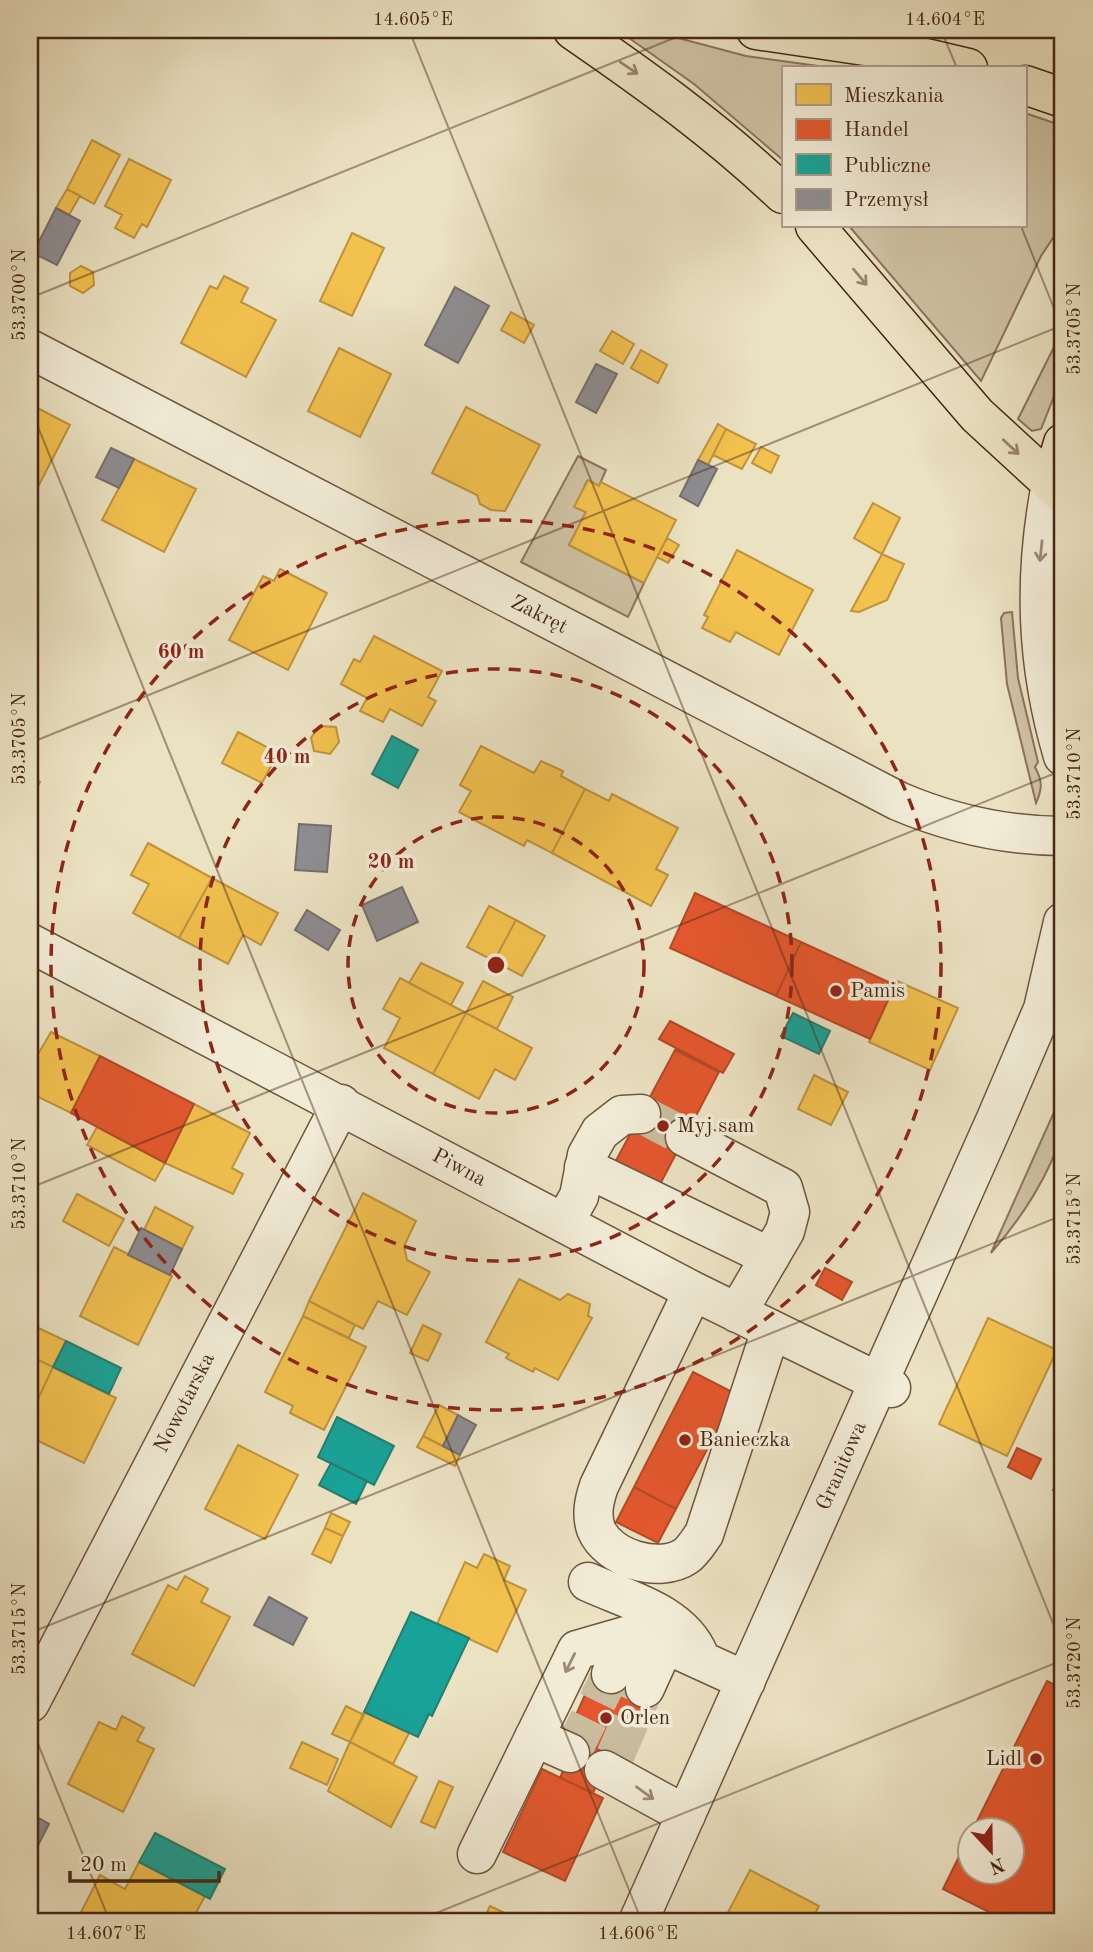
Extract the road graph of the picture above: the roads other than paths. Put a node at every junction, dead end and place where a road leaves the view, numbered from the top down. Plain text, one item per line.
1 (573, 30) edge
2 (756, 30) edge
3 (960, 66) edge
4 (1026, 85) edge
5 (1063, 98) edge
6 (782, 193) edge
7 (817, 228) edge
8 (30, 349) edge
9 (1063, 443) edge
10 (1057, 489) edge
11 (1063, 756) edge
12 (1063, 836) edge
13 (1063, 922) edge
14 (30, 943) edge
15 (1053, 1001) edge
16 (341, 1104) junction
17 (641, 1114) dead end
18 (685, 1137) tunnel mouth
19 (584, 1167) junction
20 (564, 1223) junction
21 (771, 1257) junction
22 (693, 1291) junction
23 (737, 1313) junction
24 (771, 1330) junction
25 (885, 1386) junction
26 (588, 1582) dead end
27 (647, 1639) junction
28 (703, 1663) junction
29 (611, 1674) tunnel mouth
30 (746, 1681) junction
31 (645, 1688) tunnel mouth
32 (30, 1703) edge
33 (534, 1737) junction
34 (570, 1753) dead end
35 (609, 1766) dead end
36 (686, 1815) junction
37 (477, 1854) dead end
38 (638, 1922) edge

1 -> 6 main road
2 - 3 main road
4 - 5 main road
7 -> 10 main road
8 - 12 street, Zakręt
9 - 10 main road
10 -> 11 street
13 - 15 street, Granitowa
14 - 16 street, Piwna
15 - 25 street, Granitowa
16 - 20 street, Piwna
16 - 32 street, Nowotarska
17 - 19 street
18 - 21 street
19 - 20 street
19 - 21 street
20 - 22 street, Piwna
21 - 23 street
22 - 23 street, Piwna
22 - 24 street
23 - 24 street, Piwna
24 - 25 street, Piwna
25 - 30 street, Granitowa
26 - 28 street
27 - 28 street
27 - 29 street
27 - 31 street
27 -> 33 street
28 - 30 street
30 - 36 street, Granitowa
33 - 34 street
33 - 37 street
35 -> 36 street
36 - 38 street, Granitowa

